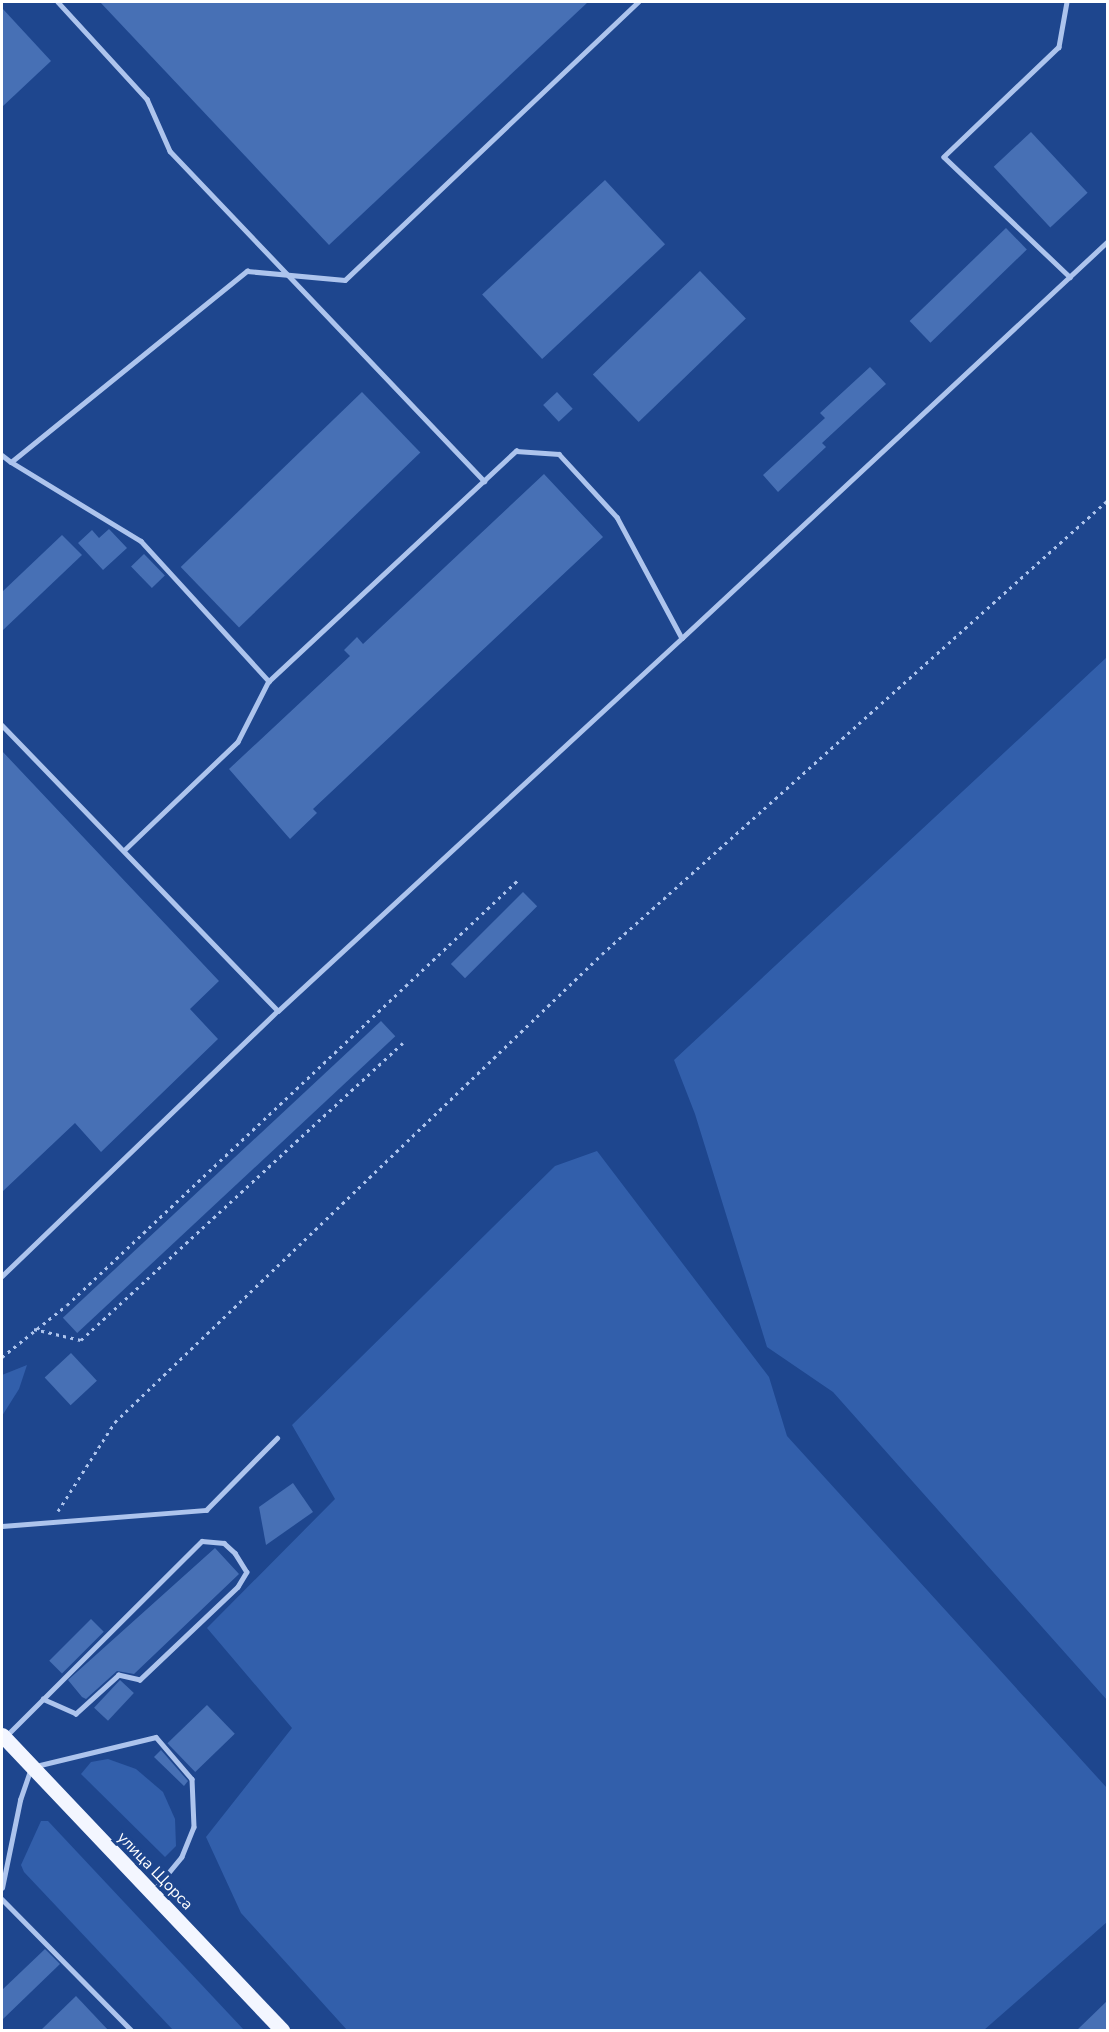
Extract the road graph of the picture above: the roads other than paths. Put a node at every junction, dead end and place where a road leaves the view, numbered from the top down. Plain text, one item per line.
1 (58, 2) edge
2 (638, 2) edge
3 (1067, 2) edge
4 (1107, 241) edge
5 (286, 274) junction
6 (1070, 277) junction
7 (2, 455) edge
8 (11, 462) junction
9 (484, 481) junction
10 (682, 638) junction
11 (269, 681) junction
12 (2, 724) edge
13 (125, 850) junction
14 (278, 1011) junction
15 (2, 1277) edge
16 (277, 1438) dead end
17 (2, 1526) edge
18 (43, 1699) junction
19 (3, 1737) edge
20 (32, 1767) junction
21 (2, 1888) edge
22 (152, 1894) junction
23 (2, 1899) edge
24 (131, 2031) edge
25 (282, 2031) edge

1 - 5 lane
2 - 5 lane
3 - 6 lane
4 - 6 lane
5 - 8 lane
5 - 9 lane
6 - 10 lane
7 - 8 lane
8 - 11 lane
9 - 10 lane
9 - 11 lane
10 - 14 lane
11 - 13 lane
12 - 13 lane
13 - 14 lane
14 - 15 lane
16 - 17 lane
18 - 18 lane
18 - 19 lane
19 - 20 main road, улица Щорса
20 - 21 lane
20 - 22 main road, улица Щорса
20 - 22 lane
22 - 25 main road, улица Щорса
23 - 24 lane

